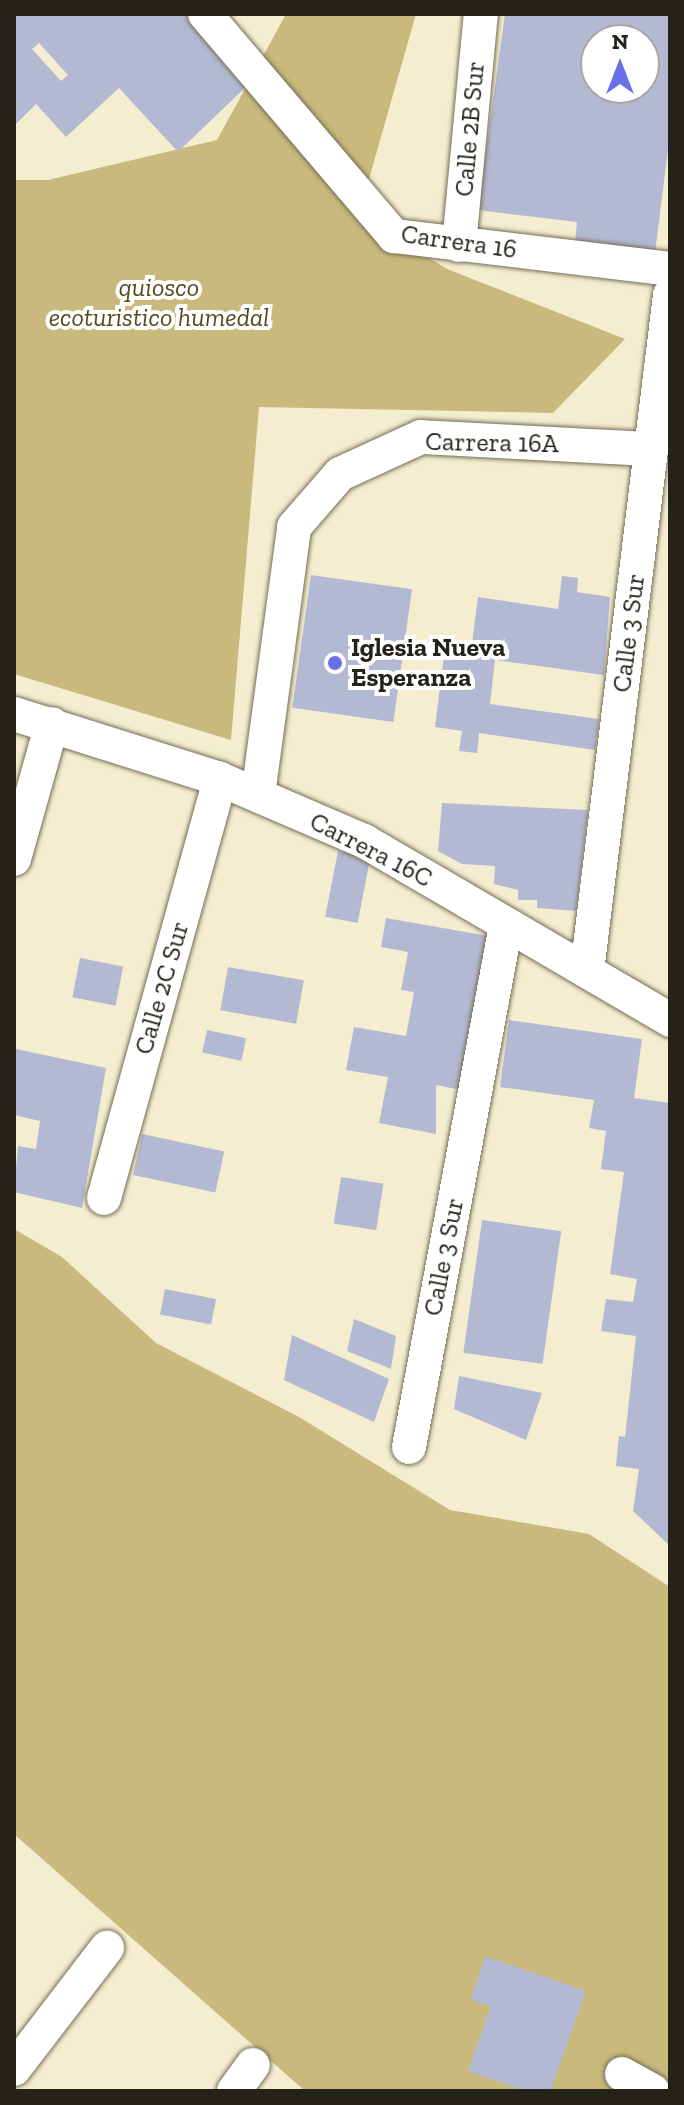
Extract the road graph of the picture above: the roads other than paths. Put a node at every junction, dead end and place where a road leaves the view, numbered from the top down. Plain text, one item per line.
1 (205, 14) edge
2 (481, 14) edge
3 (459, 245) junction
4 (670, 269) edge
5 (670, 295) edge
6 (651, 449) junction
7 (14, 714) edge
8 (52, 724) junction
9 (220, 779) junction
10 (258, 795) junction
11 (14, 859) edge
12 (506, 925) junction
13 (587, 971) junction
14 (670, 1020) edge
15 (104, 1198) dead end
16 (409, 1447) dead end
17 (107, 1948) dead end
18 (14, 2069) edge
19 (622, 2074) dead end
20 (653, 2091) edge

1 - 3 street, Carrera 16
2 - 3 street, Calle 2B Sur
3 - 4 street, Carrera 16
5 - 6 street, Calle 3 Sur
6 - 10 street, Carrera 16A
6 - 13 street, Calle 3 Sur
7 - 8 street, Carrera 16C
8 - 9 street, Carrera 16C
8 - 11 street
9 - 10 street, Carrera 16C
9 - 15 street, Calle 2C Sur
10 - 12 street, Carrera 16C
12 - 13 street, Carrera 16C
12 - 16 street, Calle 3 Sur
13 - 14 street, Carrera 16C
17 - 18 street
19 - 20 street

